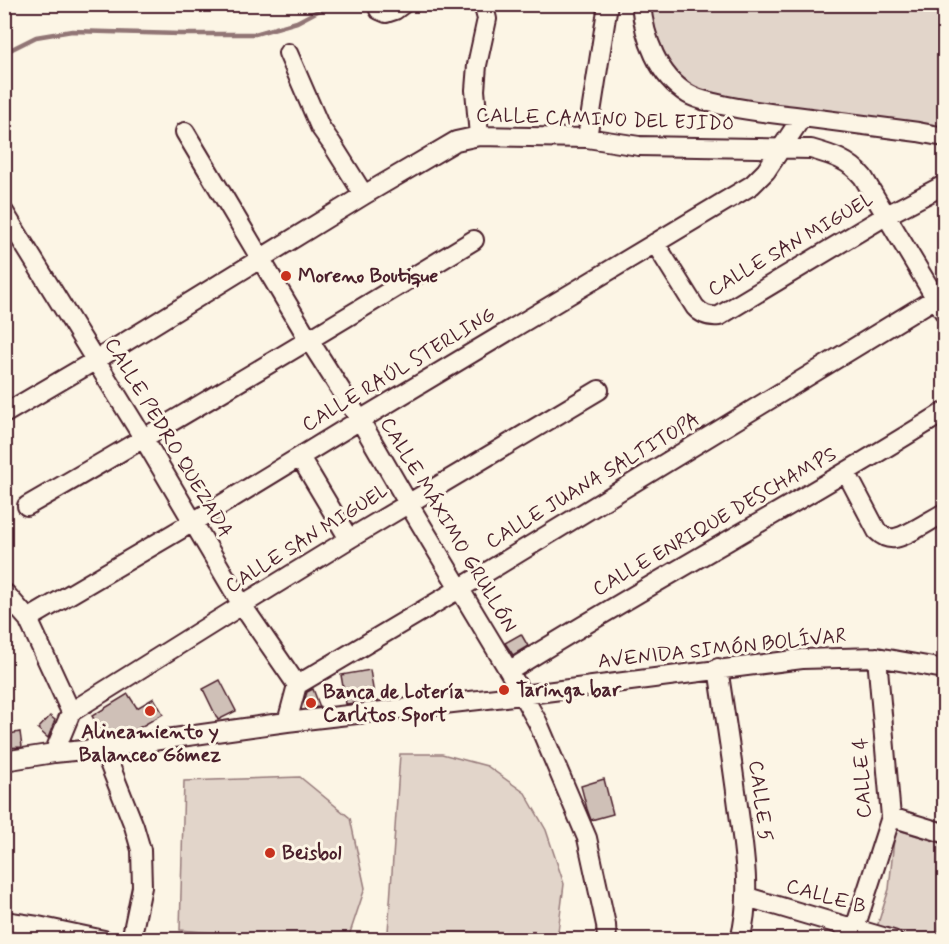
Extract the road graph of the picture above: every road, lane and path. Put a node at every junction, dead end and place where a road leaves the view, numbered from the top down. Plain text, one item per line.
1 (403, 4) edge
2 (483, 4) edge
3 (608, 4) edge
4 (640, 4) edge
5 (379, 10) dead end
6 (288, 53) dead end
7 (802, 117) junction
8 (185, 132) dead end
9 (479, 136) junction
10 (945, 137) edge
11 (587, 138) junction
12 (782, 148) junction
13 (945, 185) edge
14 (364, 195) junction
15 (4, 212) edge
16 (886, 216) junction
17 (474, 240) dead end
18 (656, 243) junction
19 (261, 259) junction
20 (942, 301) edge
21 (309, 340) junction
22 (96, 360) junction
23 (599, 390) dead end
24 (945, 412) edge
25 (4, 414) edge
26 (360, 420) junction
27 (144, 439) junction
28 (300, 457) junction
29 (846, 472) junction
30 (408, 503) junction
31 (27, 506) dead end
32 (945, 513) edge
33 (193, 522) junction
34 (349, 539) junction
35 (459, 589) junction
36 (6, 594) edge
37 (242, 605) junction
38 (28, 619) junction
39 (877, 657) junction
40 (718, 668) junction
41 (945, 669) edge
42 (509, 671) junction
43 (297, 685) junction
44 (522, 694) junction
45 (72, 712) junction
46 (287, 722) junction
47 (103, 748) junction
48 (54, 753) junction
49 (4, 761) edge
50 (891, 817) junction
51 (945, 833) edge
52 (747, 897) junction
53 (4, 921) edge
54 (855, 928) junction
55 (104, 939) edge
56 (131, 939) edge
57 (607, 939) edge
58 (740, 939) edge
59 (893, 939) edge

1 - 5 street
2 - 9 street
3 - 11 street
4 - 7 street
6 - 14 street
7 - 10 street
7 - 12 street, CALLE RAÚL STERLING
8 - 19 street, CALLE MÁXIMO GRULLÓN
9 - 11 street, CALLE CAMINO DEL EJIDO
9 - 14 street, CALLE CAMINO DEL EJIDO
11 - 12 street, CALLE CAMINO DEL EJIDO
12 - 16 street, CALLE CAMINO DEL EJIDO
12 - 18 street, CALLE RAÚL STERLING
13 - 16 street, CALLE SAN MIGUEL
14 - 19 street, CALLE CAMINO DEL EJIDO
15 - 22 street, CALLE PEDRO QUEZADA
16 - 18 street, CALLE SAN MIGUEL
16 - 20 street, CALLE CAMINO DEL EJIDO
17 - 21 street
18 - 26 street, CALLE RAÚL STERLING
19 - 21 street, CALLE MÁXIMO GRULLÓN
19 - 22 street, CALLE CAMINO DEL EJIDO
20 - 35 street, CALLE JUANA SALTITOPA
21 - 26 street, CALLE MÁXIMO GRULLÓN
21 - 27 street
22 - 25 street, CALLE CAMINO DEL EJIDO
22 - 27 street, CALLE PEDRO QUEZADA
23 - 30 street, CALLE SAN MIGUEL
24 - 29 street, CALLE ENRIQUE DESCHAMPS
26 - 28 street, CALLE RAÚL STERLING
26 - 30 street, CALLE MÁXIMO GRULLÓN
27 - 31 street
27 - 33 street, CALLE PEDRO QUEZADA
28 - 33 street, CALLE RAÚL STERLING
28 - 34 street
29 - 32 street
29 - 42 street, CALLE ENRIQUE DESCHAMPS
30 - 34 street, CALLE SAN MIGUEL
30 - 35 street, CALLE MÁXIMO GRULLÓN
33 - 37 street, CALLE PEDRO QUEZADA
33 - 38 street, CALLE RAÚL STERLING
34 - 37 street, CALLE SAN MIGUEL
35 - 42 street, CALLE MÁXIMO GRULLÓN
35 - 43 street, CALLE JUANA SALTITOPA
36 - 38 street
37 - 43 street, CALLE PEDRO QUEZADA
37 - 45 street, CALLE SAN MIGUEL
38 - 45 street
39 - 40 street, AVENIDA SIMÓN BOLÍVAR
39 - 41 street, AVENIDA SIMÓN BOLÍVAR
39 - 50 street, CALLE 4
40 - 44 street, AVENIDA SIMÓN BOLÍVAR
40 - 52 street, CALLE 5
42 - 44 street, CALLE MÁXIMO GRULLÓN
43 - 46 street
44 - 46 street, AVENIDA SIMÓN BOLÍVAR
44 - 57 street, CALLE MÁXIMO GRULLÓN
45 - 48 street
46 - 47 street, AVENIDA SIMÓN BOLÍVAR
47 - 48 street, AVENIDA SIMÓN BOLÍVAR
47 - 56 street
48 - 49 street, AVENIDA SIMÓN BOLÍVAR
50 - 51 street
50 - 54 street, CALLE 4
52 - 54 street, CALLE B
52 - 58 street, CALLE 5
53 - 55 street
54 - 59 street, CALLE B

